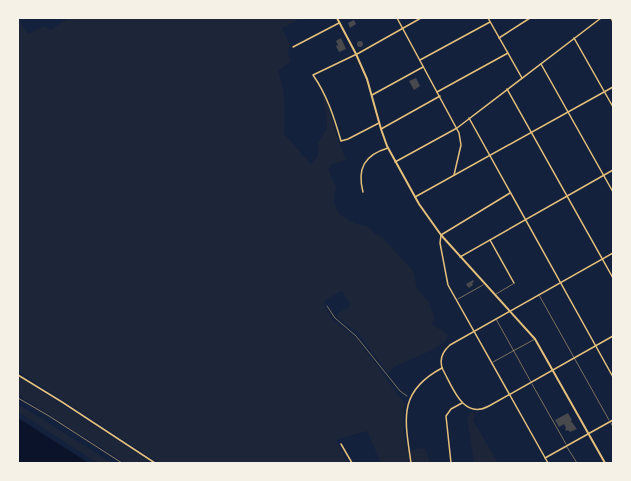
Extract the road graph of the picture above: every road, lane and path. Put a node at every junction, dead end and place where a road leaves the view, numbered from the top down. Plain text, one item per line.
1 (337, 18) edge
2 (397, 18) edge
3 (421, 18) edge
4 (488, 18) edge
5 (530, 18) edge
6 (601, 18) edge
7 (611, 18) edge
8 (490, 22) junction
9 (613, 22) edge
10 (340, 23) junction
11 (403, 28) junction
12 (499, 38) junction
13 (574, 38) junction
14 (293, 48) dead end
15 (508, 53) junction
16 (356, 54) junction
17 (420, 60) junction
18 (541, 64) junction
19 (424, 67) junction
20 (522, 78) junction
21 (613, 87) edge
22 (507, 89) junction
23 (438, 92) junction
24 (604, 92) junction
25 (372, 96) junction
26 (440, 96) junction
27 (613, 107) edge
28 (568, 112) junction
29 (468, 118) junction
30 (379, 123) junction
31 (457, 128) junction
32 (381, 129) junction
33 (531, 132) junction
34 (388, 148) junction
35 (489, 156) junction
36 (395, 162) junction
37 (613, 170) edge
38 (454, 175) junction
39 (604, 176) junction
40 (363, 192) dead end
41 (613, 192) edge
42 (510, 193) junction
43 (415, 197) junction
44 (567, 197) junction
45 (525, 220) junction
46 (441, 235) junction
47 (490, 240) junction
48 (613, 253) edge
49 (460, 256) junction
50 (603, 259) junction
51 (613, 278) edge
52 (514, 283) joint
53 (560, 283) junction
54 (485, 284) junction
55 (495, 295) junction
56 (539, 295) junction
57 (456, 300) junction
58 (327, 306) dead end
59 (510, 311) junction
60 (496, 319) junction
61 (474, 331) junction
62 (613, 336) edge
63 (535, 339) junction
64 (596, 346) junction
65 (514, 351) junction
66 (575, 358) junction
67 (492, 363) junction
68 (442, 368) junction
69 (553, 370) junction
70 (18, 375) edge
71 (613, 377) edge
72 (531, 382) junction
73 (510, 394) junction
74 (410, 398) junction
75 (462, 403) junction
76 (613, 420) edge
77 (610, 421) junction
78 (613, 427) edge
79 (588, 433) junction
80 (341, 444) dead end
81 (567, 446) junction
82 (545, 458) junction
83 (155, 463) edge
84 (352, 463) edge
85 (411, 463) edge
86 (451, 463) edge
87 (548, 463) edge
88 (576, 463) edge
89 (605, 463) edge

1 - 10 main road
2 - 11 street
3 - 11 street
4 - 8 street
5 - 12 street
6 - 13 street
7 - 9 street
8 - 12 street
8 - 17 street
10 - 14 street
10 - 16 main road
11 - 16 street
11 - 17 street
12 - 15 street
13 - 18 street
13 - 24 street
15 - 20 street
15 - 23 street
16 - 25 main road
16 - 30 street
17 - 19 street
18 - 20 street
18 - 28 street
19 - 23 street
19 - 25 street
20 - 22 street
21 - 24 street
22 - 29 street
22 - 33 street
23 - 26 street
24 - 27 street
24 - 28 street
25 - 30 main road
26 - 31 street
26 - 32 street
28 - 33 street
28 - 39 street
29 - 31 street
29 - 35 street
30 - 32 main road
31 - 36 street
31 - 38 street
32 - 34 main road
33 - 35 street
33 - 44 street
34 - 36 main road
34 - 40 street
35 - 38 street
35 - 42 street
36 - 43 main road
37 - 39 street
38 - 43 street
39 - 41 street
39 - 44 street
42 - 45 street
42 - 46 street
43 - 46 main road
44 - 45 street
44 - 50 street
45 - 47 street
45 - 53 street
46 - 49 main road
46 - 57 street
47 - 49 street
47 - 52 street
48 - 50 street
49 - 54 main road
50 - 51 street
50 - 53 street
52 - 55 lane
53 - 56 street
53 - 64 street
54 - 55 main road
54 - 57 lane
55 - 59 main road
56 - 59 street
56 - 66 lane
57 - 61 street
58 - 74 path
59 - 60 street
59 - 63 main road
60 - 61 street
60 - 65 lane
61 - 67 street
61 - 68 street
62 - 64 street
63 - 65 lane
63 - 69 main road
64 - 66 street
64 - 71 street
65 - 67 lane
65 - 72 lane
66 - 69 street
66 - 77 lane
67 - 73 street
68 - 74 street
68 - 75 street
69 - 72 street
69 - 79 main road
70 - 83 street
72 - 73 street
72 - 81 lane
73 - 75 street
73 - 82 street
74 - 85 street
75 - 86 street
76 - 77 street
77 - 78 lane
77 - 79 street
79 - 81 street
79 - 89 main road
80 - 84 street
81 - 82 street
81 - 88 lane
82 - 87 street

